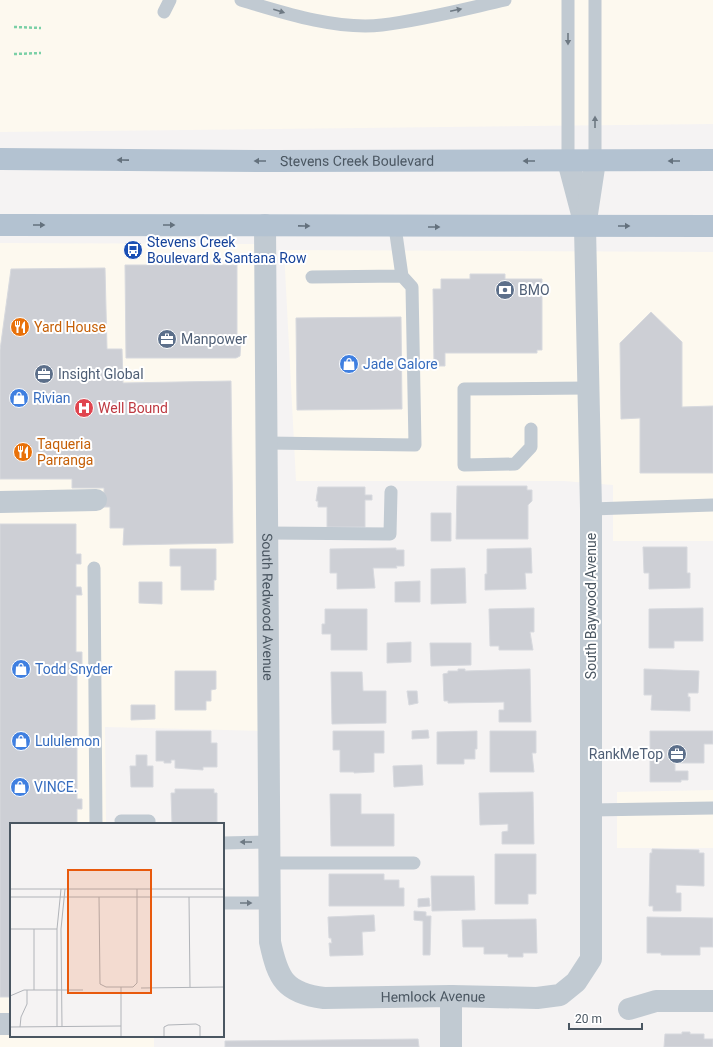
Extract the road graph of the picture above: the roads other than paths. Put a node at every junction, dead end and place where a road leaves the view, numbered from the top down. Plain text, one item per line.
1 (170, 0) edge
2 (241, 0) edge
3 (505, 0) edge
4 (568, 0) edge
5 (595, 0) edge
6 (164, 12) dead end
7 (0, 159) edge
8 (713, 160) edge
9 (568, 161) junction
10 (595, 161) junction
11 (0, 225) edge
12 (265, 225) junction
13 (713, 226) edge
14 (395, 227) junction
15 (585, 227) junction
16 (402, 276) junction
17 (312, 277) dead end
18 (588, 388) junction
19 (531, 429) dead end
20 (267, 443) junction
21 (391, 492) dead end
22 (96, 500) dead end
23 (0, 502) edge
24 (713, 505) edge
25 (591, 509) junction
26 (268, 533) junction
27 (94, 568) dead end
28 (713, 808) edge
29 (591, 810) junction
30 (121, 821) dead end
31 (96, 823) edge
32 (149, 823) edge
33 (224, 842) edge
34 (270, 853) junction
35 (414, 864) dead end
36 (224, 903) edge
37 (270, 903) junction
38 (576, 982) joint
39 (287, 985) joint
40 (451, 996) junction
41 (713, 1001) edge
42 (629, 1008) dead end
43 (451, 1047) edge

1 - 6 lane
2 -> 3 lane
4 -> 9 lane
10 -> 5 lane
9 -> 7 main road, Stevens Creek Boulevard
8 -> 10 main road, Stevens Creek Boulevard
9 - 10 main road, Stevens Creek Boulevard
9 - 15 street, South Baywood Avenue
10 - 15 street, South Baywood Avenue
11 -> 12 main road
12 -> 14 main road
12 - 20 street, South Redwood Avenue
15 -> 13 main road
14 -> 15 main road
14 - 16 lane
15 - 18 street, South Baywood Avenue
16 - 17 lane
16 - 20 lane
18 - 19 lane
18 - 25 street, South Baywood Avenue
20 - 26 street, South Redwood Avenue
21 - 26 lane
22 - 23 street
24 - 25 lane
25 - 29 street, South Baywood Avenue
26 - 34 street, South Redwood Avenue
27 - 31 lane
28 - 29 lane
29 - 38 street, South Baywood Avenue
30 - 32 lane
34 -> 33 lane
34 - 35 lane
34 - 37 street, South Redwood Avenue
36 -> 37 lane
37 - 39 street, South Redwood Avenue
38 - 40 street, Hemlock Avenue
39 - 40 street, Hemlock Avenue
40 - 43 street
41 - 42 street

